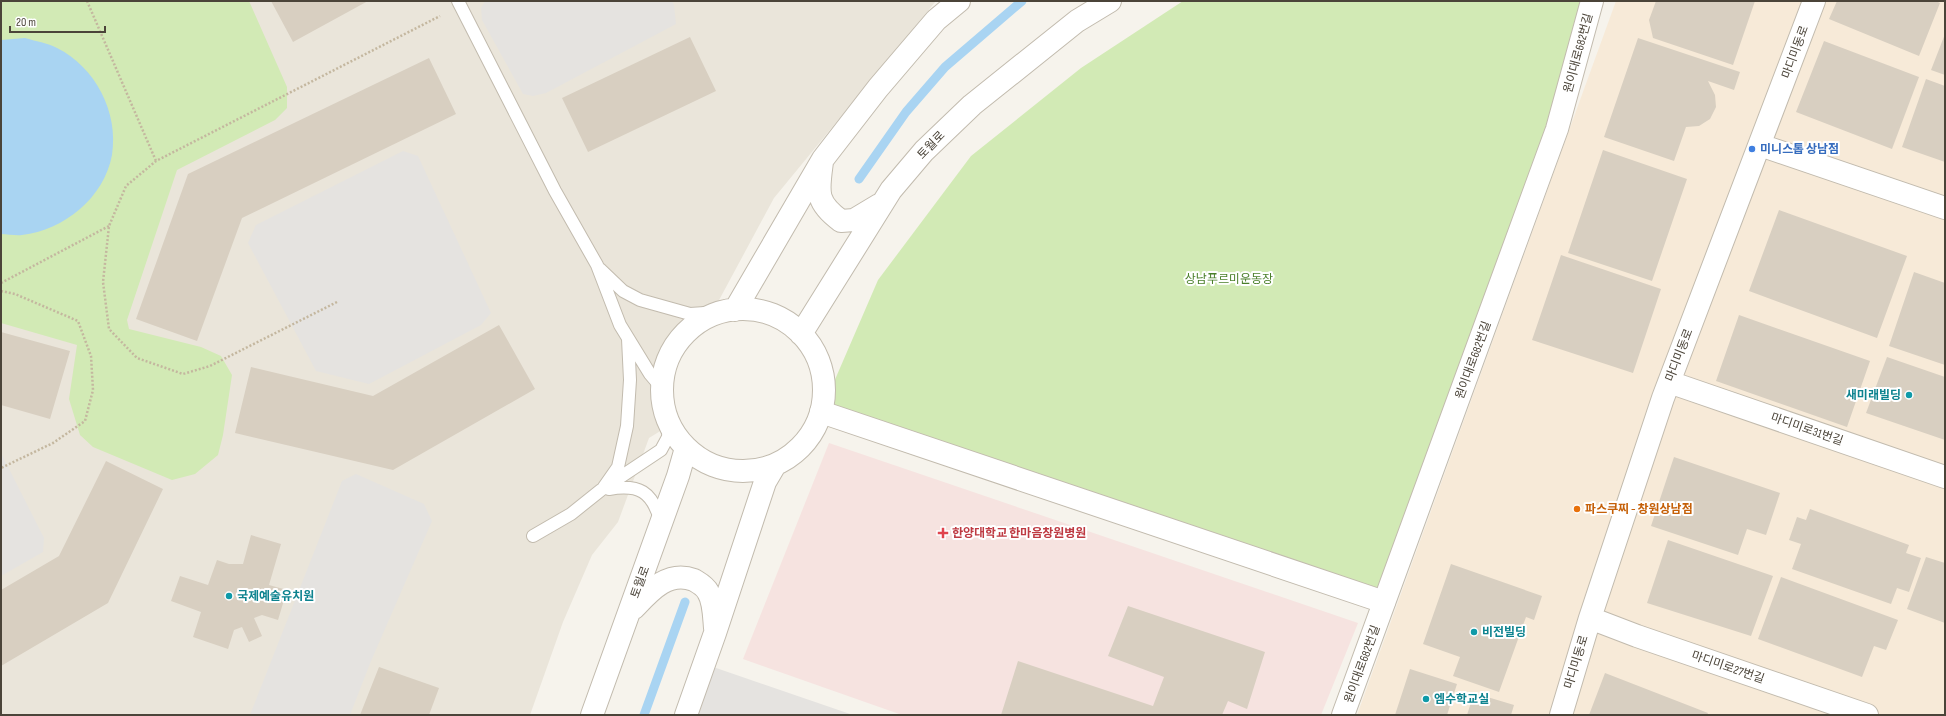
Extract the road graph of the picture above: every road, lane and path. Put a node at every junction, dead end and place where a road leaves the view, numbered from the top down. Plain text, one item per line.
1 (87, 1) edge
2 (959, 1) edge
3 (1110, 1) edge
4 (1592, 1) edge
5 (1814, 1) edge
6 (459, 3) edge
7 (1760, 145) junction
8 (823, 159) junction
9 (156, 161) junction
10 (883, 202) junction
11 (1945, 208) edge
12 (109, 226) junction
13 (597, 265) junction
14 (1, 283) edge
15 (1, 291) edge
16 (337, 302) dead end
17 (727, 311) junction
18 (801, 334) junction
19 (628, 338) junction
20 (1669, 382) junction
21 (661, 387) junction
22 (821, 412) junction
23 (669, 423) junction
24 (686, 448) junction
25 (775, 465) junction
26 (1, 468) edge
27 (1945, 477) edge
28 (601, 490) junction
29 (661, 523) junction
30 (533, 536) dead end
31 (1384, 602) junction
32 (628, 614) junction
33 (1590, 618) junction
34 (715, 633) junction
35 (592, 715) edge
36 (686, 715) edge
37 (1343, 715) edge
38 (1561, 715) edge
39 (1867, 715) edge

1 - 9 path
2 - 8 street
3 - 10 street, 토월로
4 - 31 street, 원이대로682번길
5 - 7 street, 마디미동로
6 - 9 path
6 - 13 lane
7 - 11 street
7 - 20 street, 마디미동로
8 - 10 street
8 - 17 street
9 - 12 path
10 - 18 street, 토월로
12 - 14 path
12 - 16 path
13 - 17 lane
13 - 19 lane
15 - 26 path
17 - 18 street
17 - 21 street
18 - 22 street
19 - 21 lane
19 - 28 lane
20 - 27 street, 마디미로31번길
20 - 33 street, 마디미동로
21 - 23 street
22 - 25 street
22 - 31 street
23 - 24 street
23 - 28 lane
24 - 25 street
24 - 29 street, 토월로
25 - 34 street
28 - 29 lane
28 - 30 lane
29 - 32 street, 토월로
31 - 37 street, 원이대로682번길
32 - 34 street
32 - 35 street, 토월로
33 - 38 street, 마디미동로
33 - 39 street, 마디미로27번길
34 - 36 street

